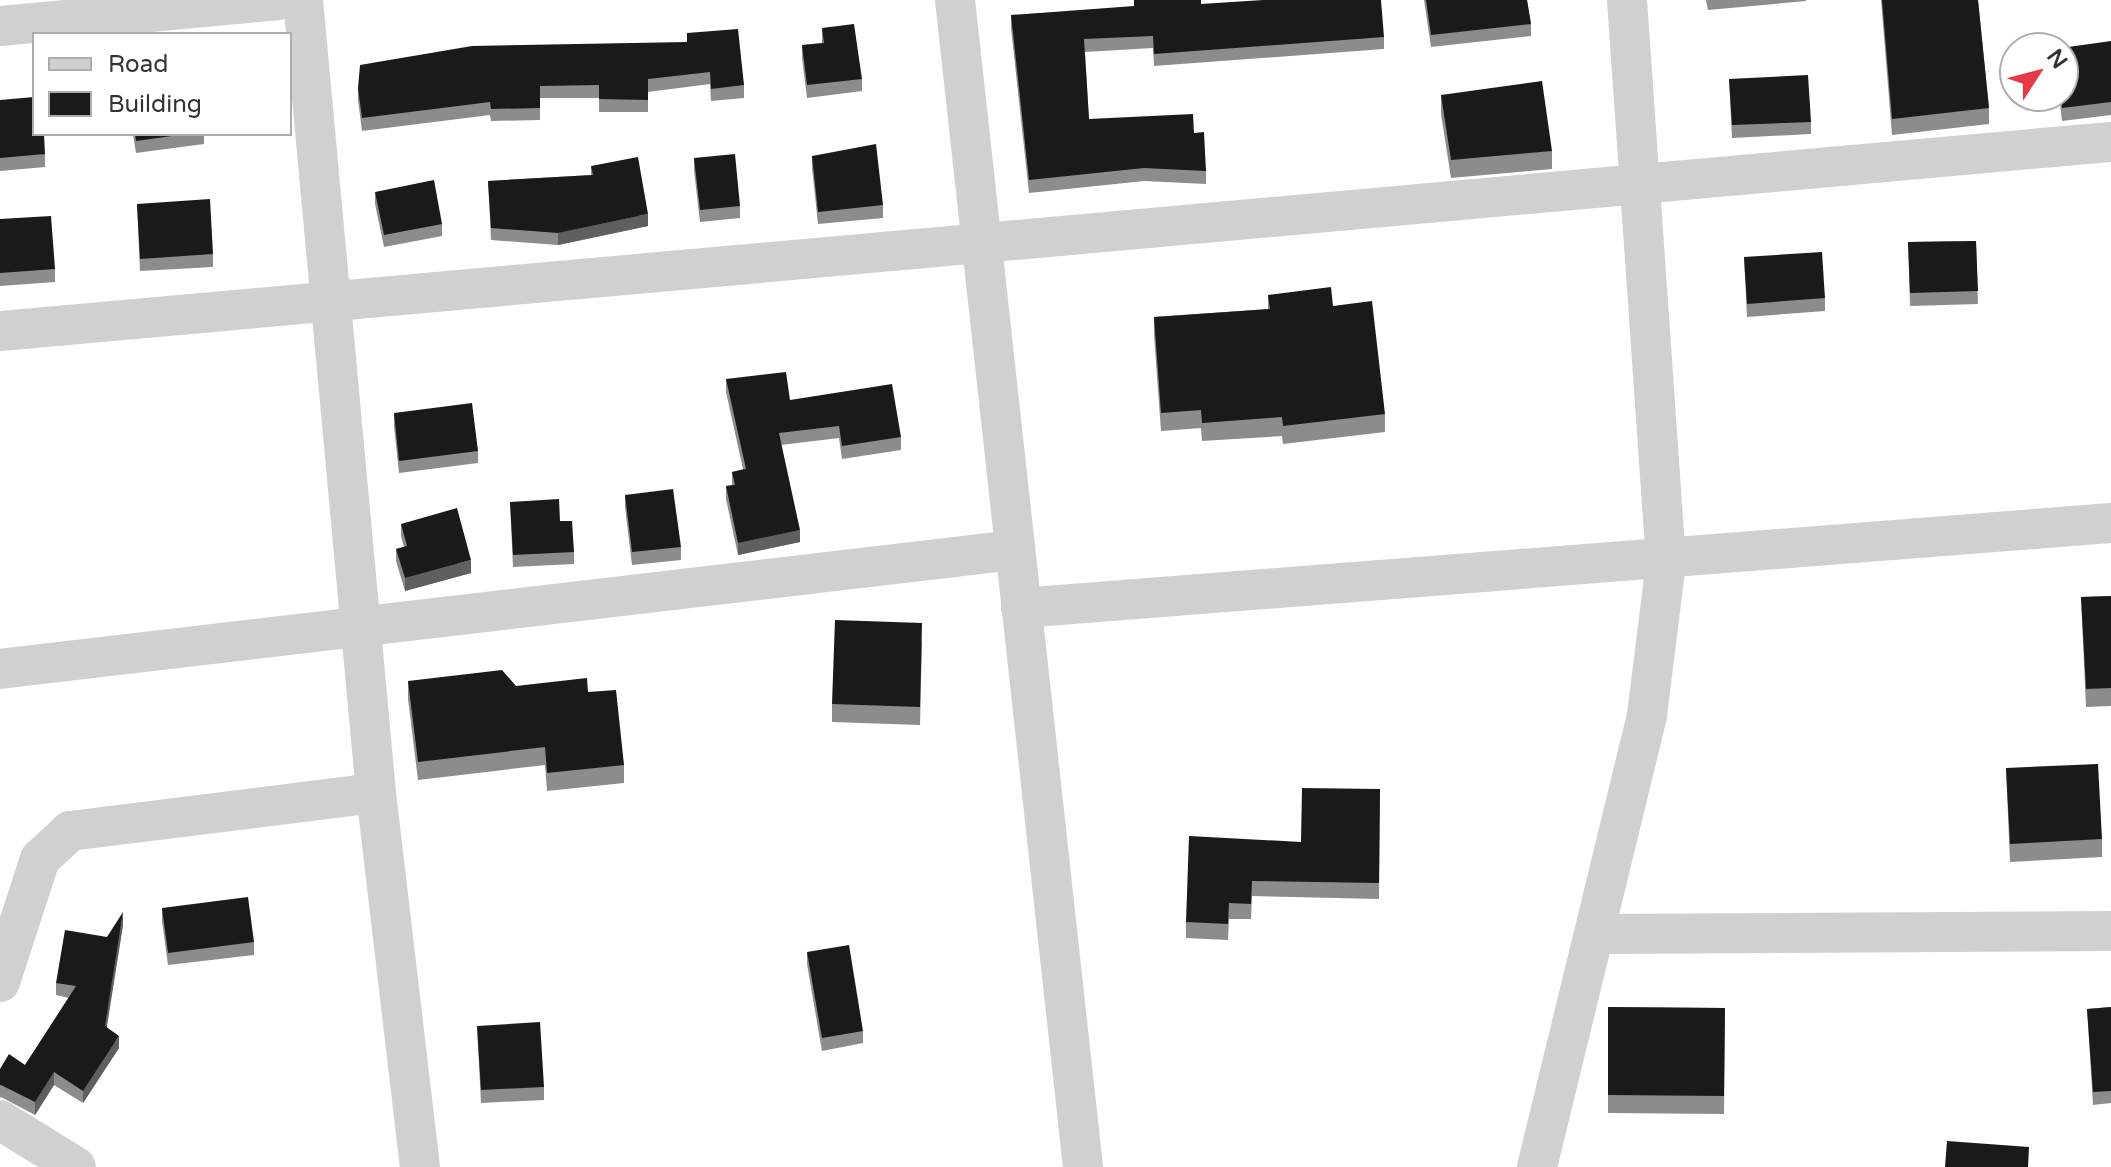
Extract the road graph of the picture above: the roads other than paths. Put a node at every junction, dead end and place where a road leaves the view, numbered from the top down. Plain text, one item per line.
1 (279, 0) edge
2 (303, 0) edge
3 (955, 0) edge
4 (1627, 0) edge
5 (0, 26) edge
6 (2111, 142) edge
7 (1644, 184) junction
8 (981, 242) junction
9 (331, 301) junction
10 (0, 331) edge
11 (2111, 523) edge
12 (1015, 550) junction
13 (1666, 562) junction
14 (1021, 608) junction
15 (361, 625) junction
16 (0, 669) edge
17 (376, 793) junction
18 (2111, 931) edge
19 (1599, 934) junction
20 (0, 982) edge
21 (0, 1120) edge
22 (76, 1167) edge
23 (420, 1167) edge
24 (1083, 1167) edge
25 (1537, 1167) edge

1 - 5 street
2 - 9 street
3 - 8 street
4 - 7 street
6 - 7 street
7 - 8 street
7 - 13 street
8 - 9 street
8 - 12 street
9 - 10 street
9 - 15 street
11 - 13 street
12 - 14 street
12 - 15 street
13 - 14 street
13 - 19 street
14 - 24 street
15 - 16 street
15 - 17 street
17 - 20 street
17 - 23 street
18 - 19 street
19 - 25 street
21 - 22 street

